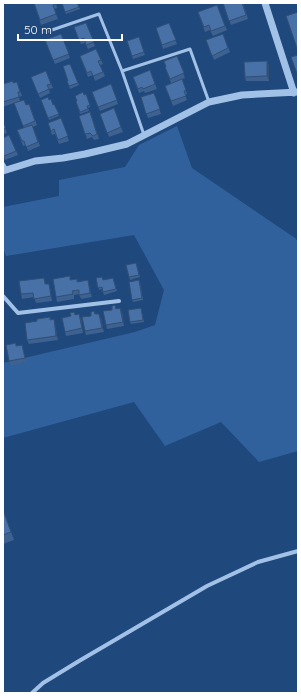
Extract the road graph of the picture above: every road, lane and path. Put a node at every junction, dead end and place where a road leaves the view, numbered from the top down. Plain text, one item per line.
1 (265, 3) edge
2 (46, 32) dead end
3 (122, 71) junction
4 (296, 92) edge
5 (209, 102) junction
6 (144, 135) junction
7 (4, 168) edge
8 (3, 296) edge
9 (119, 301) dead end
10 (298, 550) edge
11 (32, 693) edge

1 - 4 street
2 - 3 lane
3 - 5 lane
3 - 6 lane
4 - 5 street
5 - 6 street
6 - 7 street
8 - 9 street
10 - 11 street

